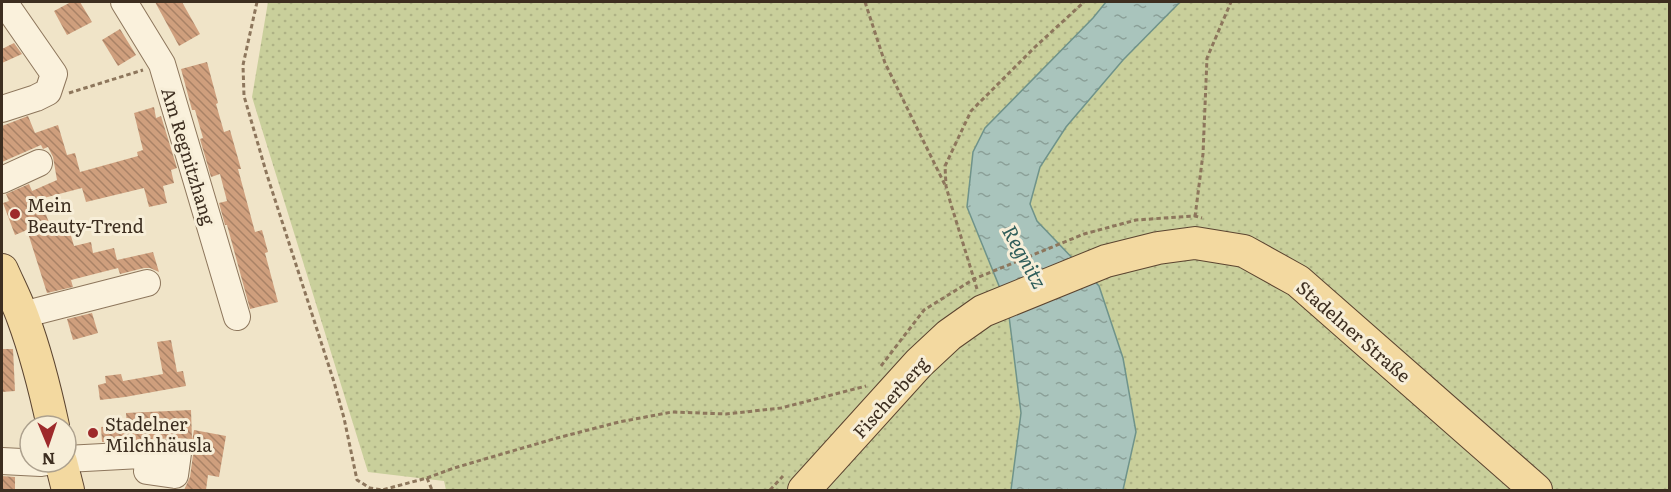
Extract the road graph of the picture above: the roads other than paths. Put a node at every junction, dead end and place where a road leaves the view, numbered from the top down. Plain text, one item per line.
1 (4, 2) edge
2 (124, 2) edge
3 (2, 109) edge
4 (39, 163) dead end
5 (2, 180) edge
6 (1106, 261) joint
7 (147, 283) dead end
8 (9, 293) edge
9 (237, 317) dead end
10 (50, 414) edge
11 (78, 458) edge
12 (2, 461) edge
13 (18, 462) edge
14 (147, 471) dead end
15 (65, 474) edge
16 (68, 490) edge
17 (804, 490) edge
18 (1536, 490) edge

1 - 3 street
2 - 9 street, Am Regnitzhang
4 - 5 street
6 - 17 main road, Fischerberg
6 - 18 main road, Stadelner Straße
7 - 8 street
8 - 10 main road
11 - 14 street
12 - 13 street
15 - 16 main road

